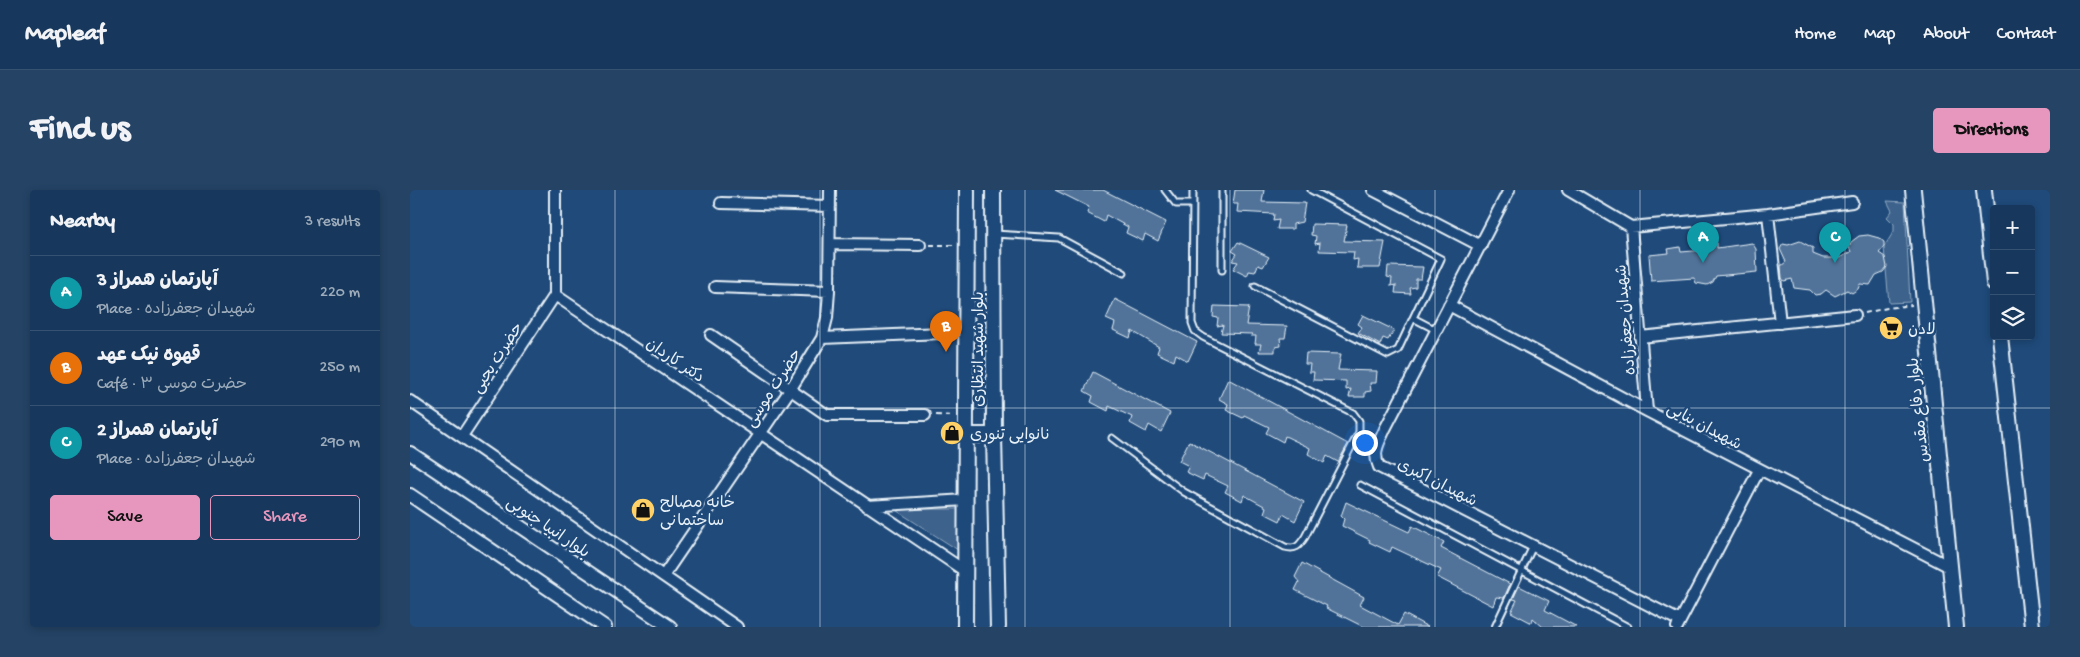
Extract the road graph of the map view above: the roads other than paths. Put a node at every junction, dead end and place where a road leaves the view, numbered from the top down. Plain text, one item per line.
1 (555, 190) edge
2 (830, 190) edge
3 (967, 190) edge
4 (993, 190) edge
5 (1164, 190) edge
6 (1193, 190) edge
7 (1222, 190) edge
8 (1311, 190) edge
9 (1373, 190) edge
10 (1509, 190) edge
11 (1568, 190) edge
12 (1913, 190) edge
13 (1984, 190) edge
14 (1852, 202) dead end
15 (720, 203) dead end
16 (1193, 204) junction
17 (830, 206) junction
18 (1768, 214) junction
19 (1631, 227) junction
20 (994, 234) junction
21 (830, 244) junction
22 (920, 245) road end
23 (1481, 246) junction
24 (1990, 250) edge
25 (1222, 270) dead end
26 (1124, 273) dead end
27 (715, 286) dead end
28 (1256, 286) dead end
29 (829, 291) junction
30 (555, 295) junction
31 (1449, 305) junction
32 (1855, 315) road end
33 (1413, 318) junction
34 (1780, 322) junction
35 (1436, 330) junction
36 (942, 333) dead end
37 (711, 335) dead end
38 (1640, 337) junction
39 (822, 338) junction
40 (2000, 340) edge
41 (790, 390) junction
42 (410, 401) edge
43 (1647, 411) junction
44 (925, 415) road end
45 (760, 434) junction
46 (994, 435) junction
47 (462, 436) junction
48 (966, 436) junction
49 (1112, 438) dead end
50 (410, 453) edge
51 (1759, 470) junction
52 (1360, 485) dead end
53 (410, 495) edge
54 (966, 500) junction
55 (867, 506) junction
56 (1533, 546) junction
57 (1950, 567) junction
58 (1523, 569) junction
59 (965, 571) junction
60 (664, 575) junction
61 (1679, 624) edge
62 (605, 627) edge
63 (670, 627) edge
64 (737, 627) edge
65 (965, 627) edge
66 (998, 627) edge
67 (1495, 627) edge
68 (1628, 627) edge
69 (1956, 627) edge
70 (2032, 627) edge

1 - 30 street
2 - 17 street, حضرت موسی
3 - 48 main road, بلوار شهید انتظاری
4 - 20 main road, بلوار شهید انتظاری
5 - 16 lane
6 - 16 lane
7 - 25 lane
8 - 33 lane
9 - 23 street
10 - 23 street, شهیدان اکبری
11 - 19 street
12 - 57 main road, بلوار دفاع مقدس
13 - 24 main road
14 - 18 street
15 - 17 street
16 - 49 lane
17 - 21 street, حضرت موسی
18 - 19 street
18 - 34 street
19 - 38 street, شهیدان جعفرزاده
20 - 26 lane
20 - 46 main road, بلوار شهید انتظاری
21 - 22 street
21 - 29 street, حضرت موسی
23 - 31 street, شهیدان اکبری
27 - 29 street
28 - 33 lane
29 - 39 street, حضرت موسی
30 - 45 street, دکتر کاردان
30 - 47 street, حضرت یحیی
31 - 35 street, شهیدان اکبری
31 - 43 street, شهیدان بنایی
32 - 34 street
33 - 35 lane
34 - 38 street
35 - 56 street, شهیدان اکبری
36 - 39 street
37 - 41 street
38 - 43 street, شهیدان جعفرزاده
39 - 41 street, حضرت موسی
40 - 70 main road
41 - 44 street
41 - 45 street, حضرت موسی
42 - 47 street
43 - 51 street, شهیدان بنایی
45 - 55 street, دکتر کاردان
45 - 60 street, حضرت موسی
46 - 48 main road
46 - 66 main road, بلوار شهید انتظاری
47 - 60 street
48 - 54 main road, بلوار شهید انتظاری
50 - 63 street, بلوار انبیا جنوبی
51 - 57 street, شهیدان بنایی
51 - 61 street
52 - 58 lane
53 - 62 street
54 - 55 street
54 - 59 main road, بلوار شهید انتظاری
55 - 59 street, دکتر کاردان
56 - 58 lane
56 - 61 street, شهیدان اکبری
57 - 69 main road, بلوار دفاع مقدس
58 - 67 lane
58 - 68 lane
59 - 65 main road, بلوار شهید انتظاری
60 - 64 street

